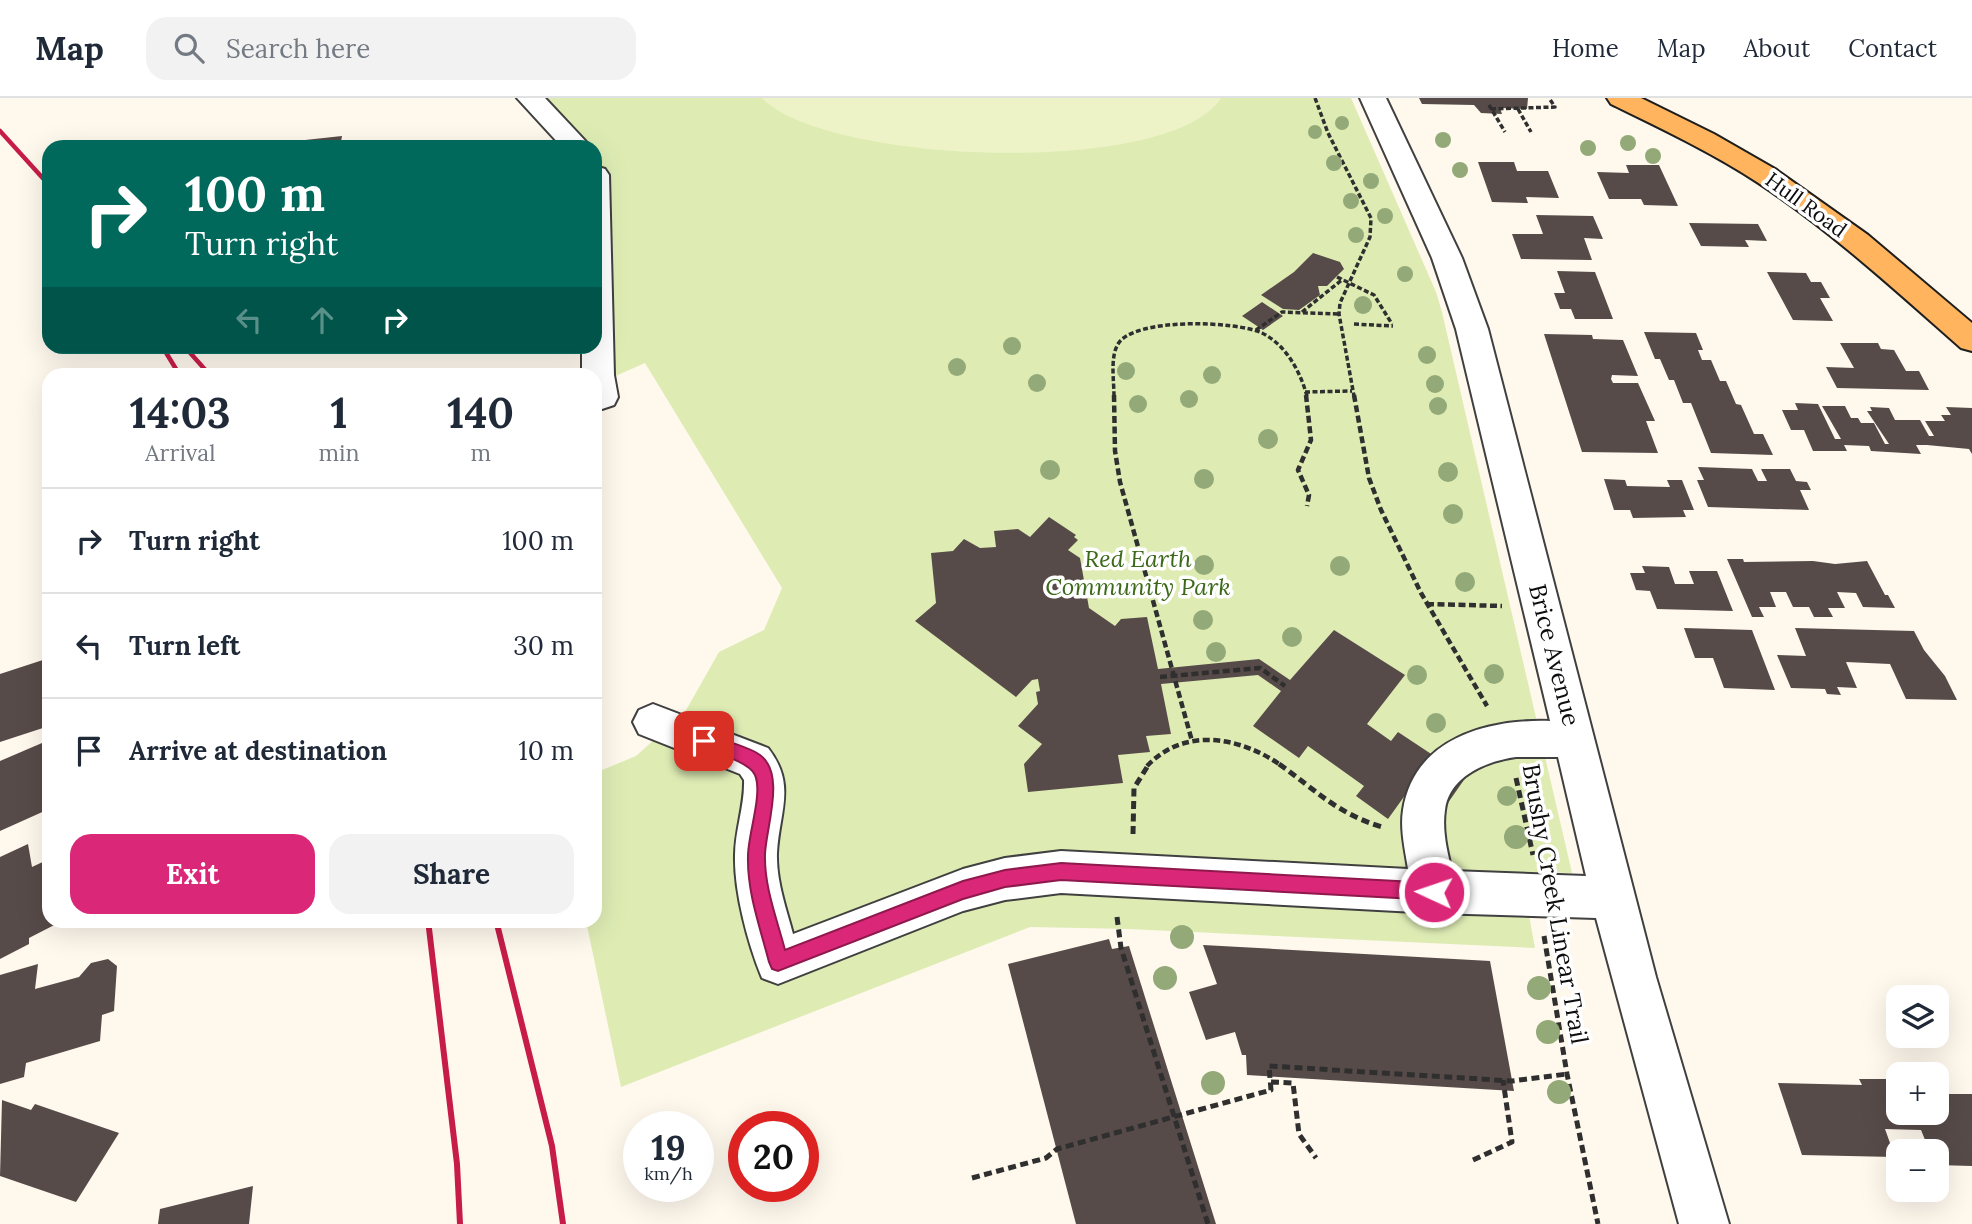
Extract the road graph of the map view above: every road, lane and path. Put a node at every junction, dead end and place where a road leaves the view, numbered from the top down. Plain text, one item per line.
1 (530, 98) edge
2 (1315, 98) edge
3 (1373, 98) edge
4 (1549, 98) edge
5 (1620, 98) edge
6 (1518, 109) junction
7 (1505, 132) dead end
8 (1531, 132) dead end
9 (571, 140) edge
10 (1337, 277) dead end
11 (1343, 279) junction
12 (1349, 281) junction
13 (1307, 306) junction
14 (1301, 313) junction
15 (1318, 313) junction
16 (1339, 314) junction
17 (1354, 324) dead end
18 (1256, 330) junction
19 (1972, 340) edge
20 (1352, 391) junction
21 (1305, 393) junction
22 (1307, 506) dead end
23 (1427, 604) junction
24 (1506, 606) dead end
25 (1174, 676) junction
26 (1160, 677) dead end
27 (1285, 686) dead end
28 (653, 722) dead end
29 (1508, 740) junction
30 (1575, 740) junction
31 (1192, 741) junction
32 (1423, 829) junction
33 (1116, 874) junction
34 (1434, 892) junction
35 (1539, 895) junction
36 (1614, 898) junction
37 (1117, 928) dead end
38 (1567, 1074) junction
39 (1503, 1080) junction
40 (1271, 1082) junction
41 (1175, 1118) junction
42 (1316, 1158) dead end
43 (1473, 1160) dead end
44 (972, 1178) dead end
45 (1208, 1224) edge
46 (1598, 1224) edge
47 (1704, 1224) edge

1 - 9 street
2 - 12 path, Brushy Creek Linear Trail
3 - 30 street, Brice Avenue
4 - 6 path
5 - 19 main road, Hull Road
6 - 7 path
6 - 8 path
10 - 11 path
11 - 12 path
11 - 13 path
12 - 16 path, Brushy Creek Linear Trail
12 - 17 path
13 - 14 path
13 - 15 path
14 - 15 path
14 - 18 path
15 - 16 path
16 - 20 path, Brushy Creek Linear Trail
18 - 21 path
18 - 25 path
20 - 21 path
20 - 23 path, Brushy Creek Linear Trail
21 - 22 path
23 - 24 path
23 - 29 path, Brushy Creek Linear Trail
25 - 26 path
25 - 27 path
25 - 31 path
28 - 33 street
29 - 30 street
29 - 32 street
29 - 35 path, Brushy Creek Linear Trail
30 - 36 street, Brice Avenue
31 - 32 path
31 - 33 path
32 - 34 street
33 - 34 street
34 - 35 street
35 - 36 street
35 - 38 path, Brushy Creek Linear Trail
36 - 47 street, Brice Avenue
37 - 41 path
38 - 39 path
38 - 46 path, Brushy Creek Linear Trail
39 - 40 path
39 - 43 path
40 - 41 path
40 - 42 path
41 - 44 path
41 - 45 path

